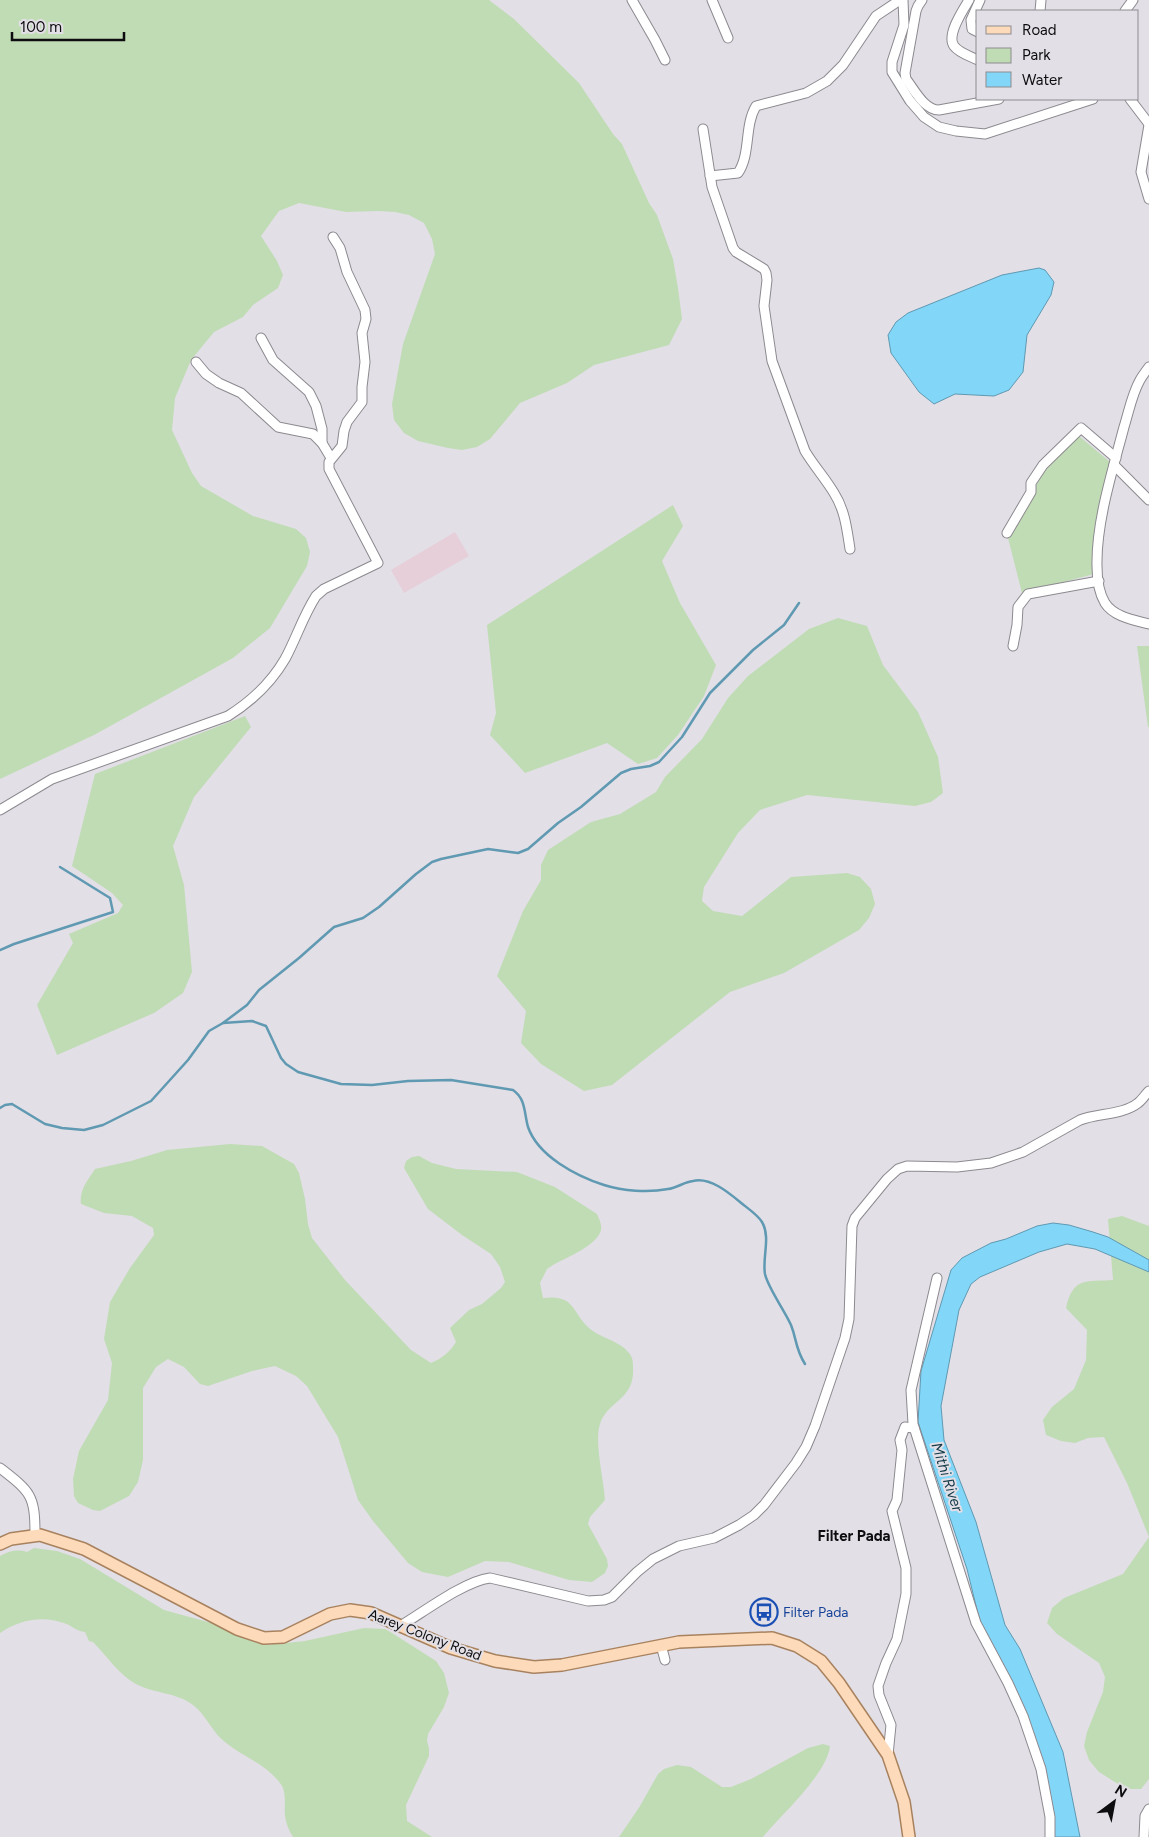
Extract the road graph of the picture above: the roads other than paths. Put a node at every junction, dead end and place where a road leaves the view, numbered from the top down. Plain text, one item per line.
1 (632, 0) edge
2 (712, 0) edge
3 (901, 0) edge
4 (922, 0) edge
5 (969, 0) edge
6 (980, 0) edge
7 (976, 31) edge
8 (728, 38) dead end
9 (976, 59) edge
10 (665, 60) dead end
11 (993, 100) edge
12 (1090, 100) edge
13 (1131, 100) edge
14 (1149, 125) edge
15 (703, 129) dead end
16 (710, 176) junction
17 (1149, 199) edge
18 (333, 237) dead end
19 (261, 338) dead end
20 (196, 362) dead end
21 (1149, 367) edge
22 (322, 443) junction
23 (331, 458) junction
24 (1115, 462) junction
25 (1149, 500) edge
26 (1007, 533) dead end
27 (850, 550) dead end
28 (1098, 581) junction
29 (1149, 624) edge
30 (1012, 646) dead end
31 (0, 810) edge
32 (1149, 1091) edge
33 (937, 1278) dead end
34 (914, 1428) junction
35 (0, 1468) edge
36 (35, 1536) junction
37 (0, 1544) edge
38 (402, 1625) junction
39 (661, 1645) junction
40 (665, 1660) dead end
41 (888, 1755) junction
42 (1149, 1809) edge
43 (909, 1837) edge
44 (1050, 1837) edge
45 (1144, 1837) edge

1 - 10 street
2 - 8 street
3 - 12 street
3 - 16 street
4 - 11 street
5 - 9 street
6 - 7 street
13 - 14 street
14 - 17 street
15 - 16 street
16 - 27 street
18 - 23 street
19 - 22 street
20 - 22 street
21 - 24 street
22 - 23 street
23 - 31 street
24 - 25 street
24 - 26 street
24 - 28 street
28 - 29 street
28 - 30 street
32 - 38 street
33 - 34 street
34 - 41 street
34 - 44 street
35 - 36 street
36 - 37 main road, Aarey Colony Road
36 - 38 main road, Aarey Colony Road
38 - 39 main road, Aarey Colony Road
39 - 40 street
39 - 41 main road, Aarey Colony Road
41 - 43 main road, Aarey Colony Road
42 - 45 street

